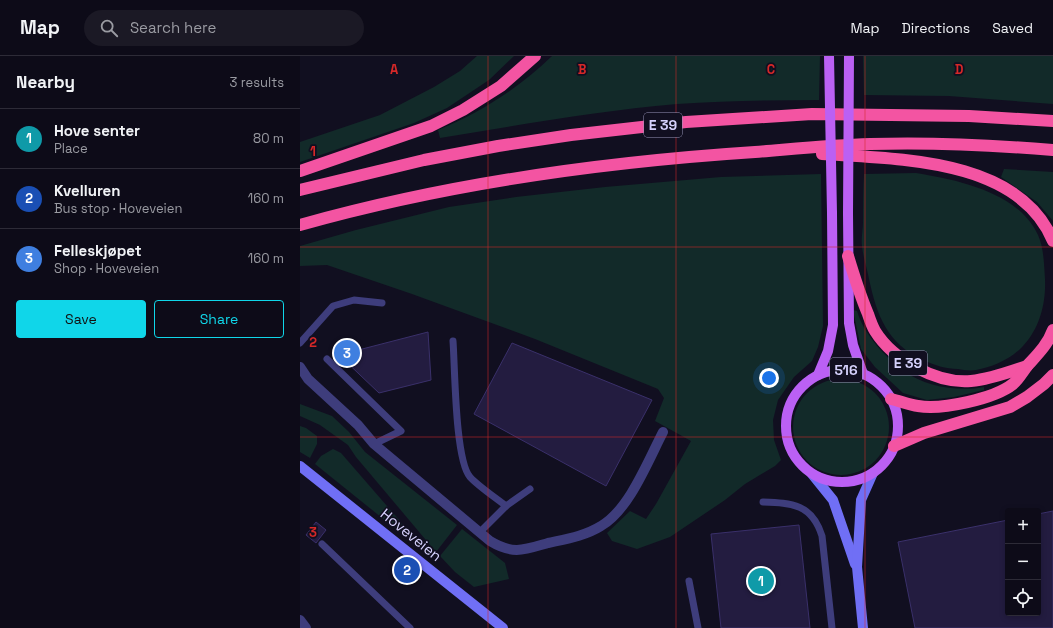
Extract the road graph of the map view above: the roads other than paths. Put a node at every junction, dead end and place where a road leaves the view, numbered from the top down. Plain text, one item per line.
1 (535, 56) edge
2 (829, 56) edge
3 (849, 56) edge
4 (1053, 121) edge
5 (775, 150) junction
6 (1053, 150) edge
7 (300, 171) edge
8 (300, 190) edge
9 (300, 225) edge
10 (1053, 241) edge
11 (848, 256) junction
12 (382, 303) dead end
13 (1053, 330) edge
14 (453, 341) dead end
15 (300, 343) edge
16 (327, 359) dead end
17 (1028, 366) junction
18 (300, 367) edge
19 (862, 374) junction
20 (818, 375) junction
21 (1053, 375) edge
22 (891, 399) junction
23 (663, 432) dead end
24 (374, 444) junction
25 (894, 446) junction
26 (300, 466) edge
27 (873, 473) junction
28 (812, 474) junction
29 (530, 490) dead end
30 (763, 502) dead end
31 (506, 506) junction
32 (480, 532) junction
33 (322, 544) dead end
34 (857, 567) junction
35 (689, 581) dead end
36 (300, 620) edge
37 (306, 628) edge
38 (410, 628) edge
39 (503, 628) edge
40 (698, 628) edge
41 (832, 628) edge
42 (863, 628) edge

1 - 7 highway
2 - 20 main road, 516, bridge
3 - 11 main road, 516, bridge
4 - 8 highway, E 39
5 - 6 highway, E 39
5 - 9 highway, E 39
5 - 10 highway, E 39
11 - 17 highway, E 39
11 - 19 main road, 516
12 - 15 lane
13 - 17 highway
14 - 31 lane
16 - 24 lane
17 - 22 highway
18 - 24 street
19 - 20 main road, 516
19 - 22 main road, 516
20 - 28 main road, 516
21 - 25 highway
22 - 25 main road, 516
23 - 32 street
24 - 32 street
25 - 27 main road, 516
26 - 39 main road, Hoveveien
27 - 28 main road, 516
27 - 34 main road
28 - 34 main road
29 - 31 lane
30 - 41 lane
31 - 32 lane
33 - 38 lane
34 - 42 main road
35 - 40 lane
36 - 37 street

